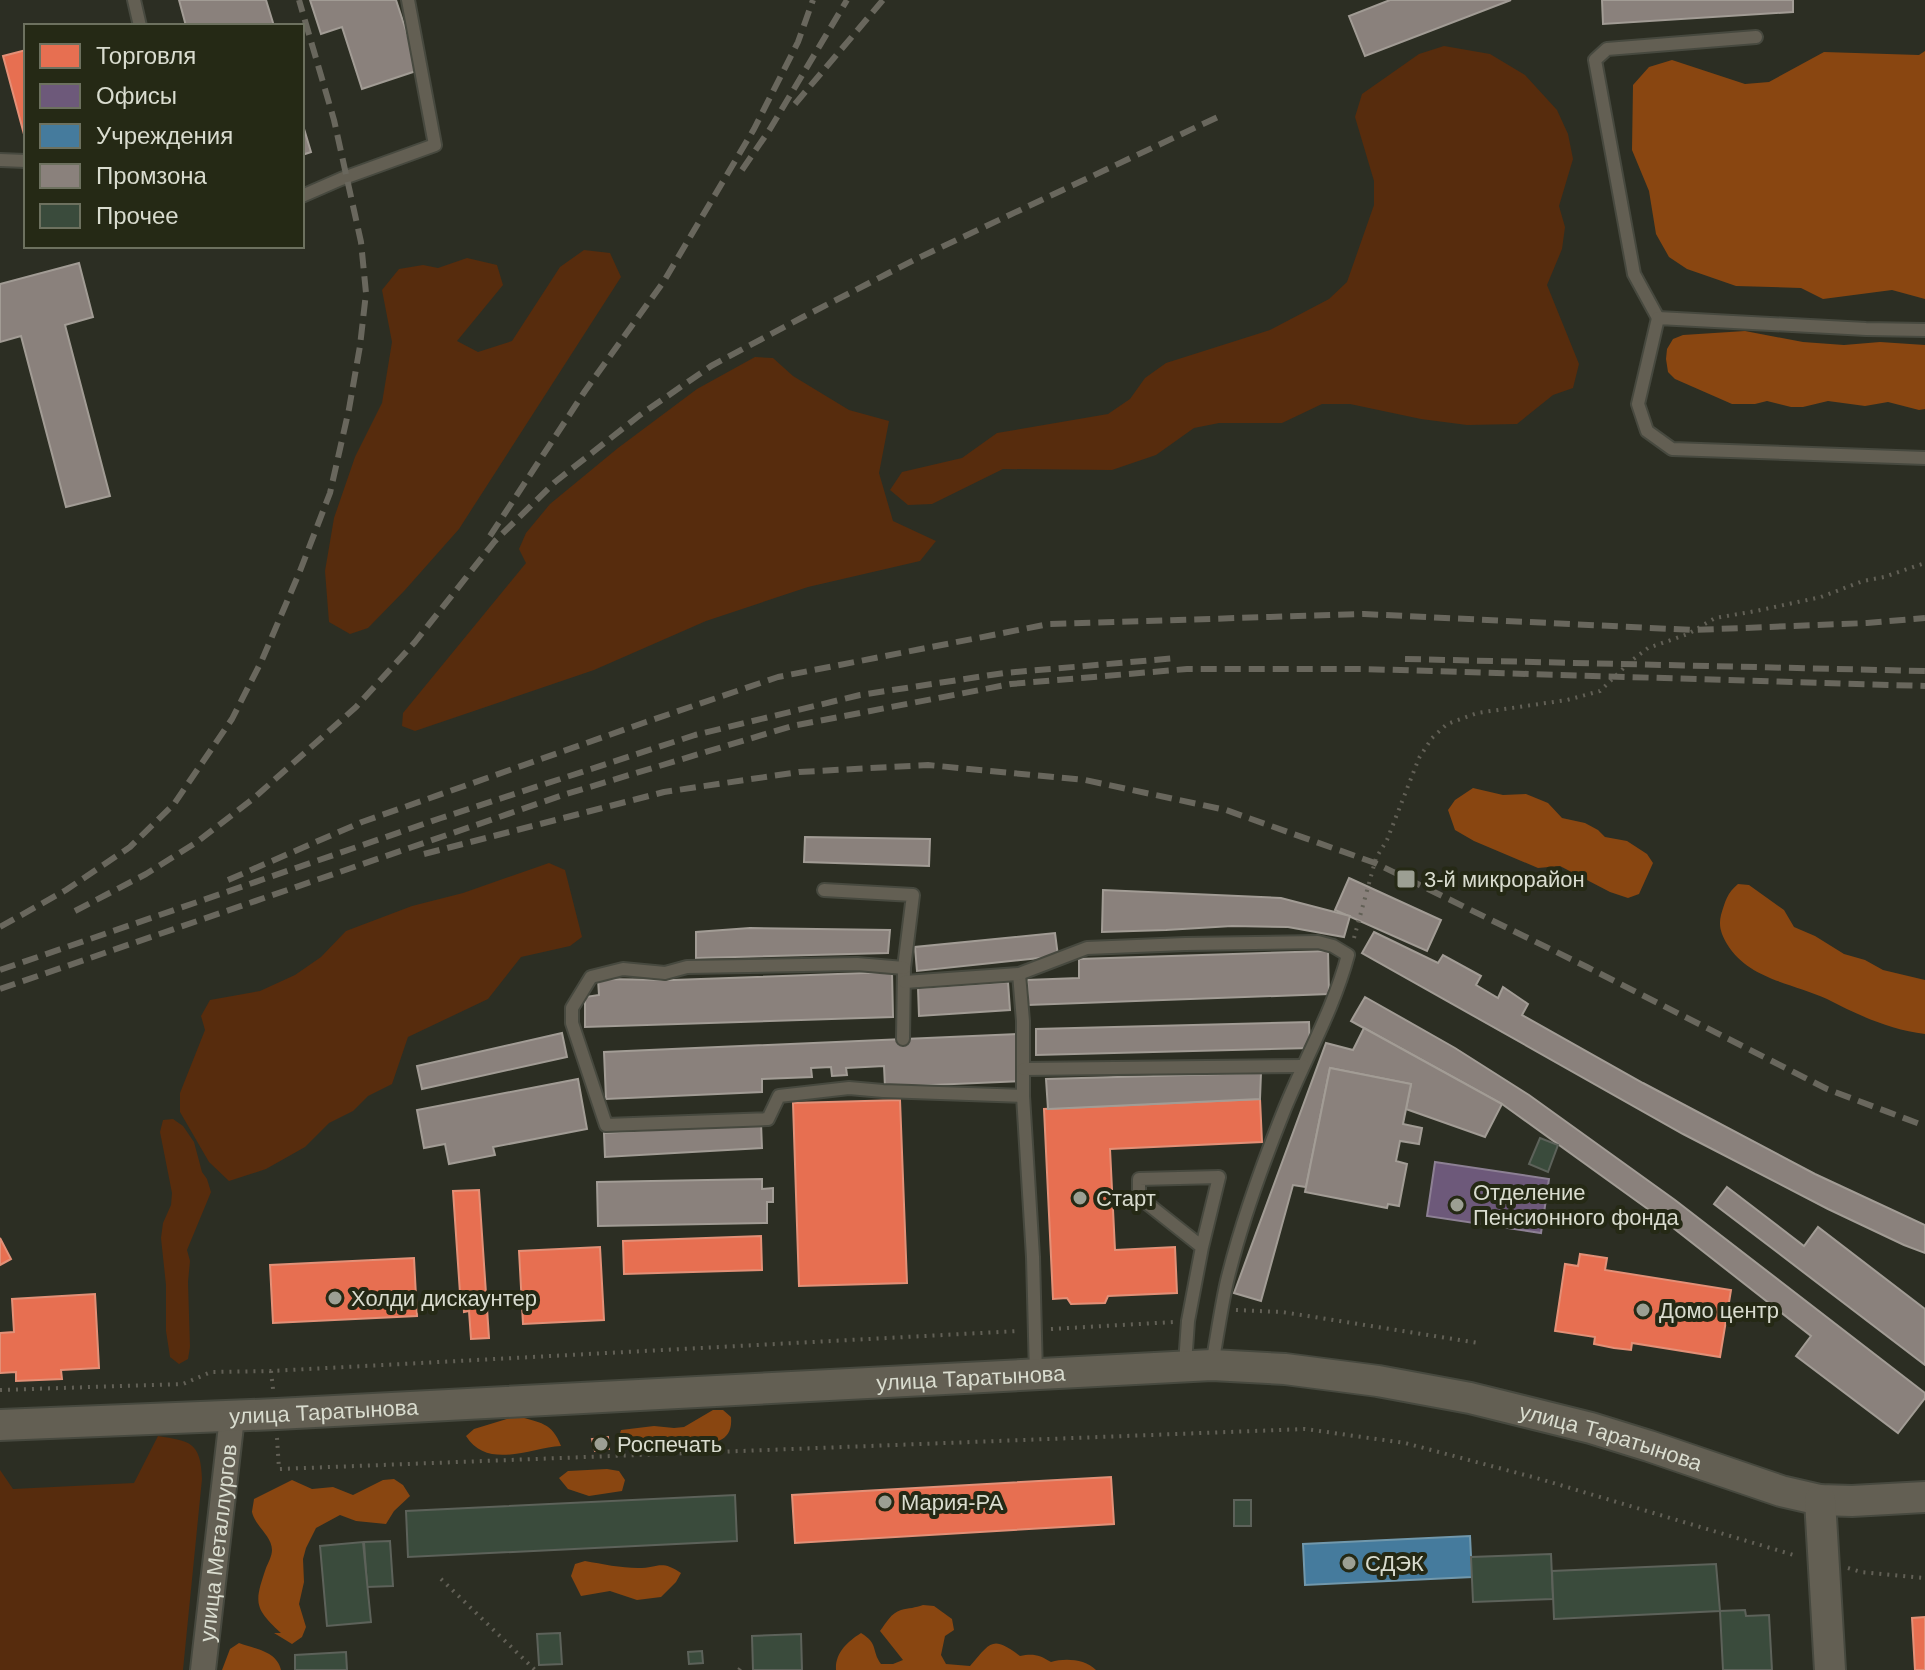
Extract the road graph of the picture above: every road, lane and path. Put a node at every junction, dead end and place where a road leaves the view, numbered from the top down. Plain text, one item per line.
1 (134, 0) edge
2 (408, 0) edge
3 (140, 24) edge
4 (1756, 37) dead end
5 (0, 160) edge
6 (24, 161) edge
7 (304, 195) edge
8 (1658, 318) junction
9 (1925, 330) edge
10 (1925, 458) edge
11 (1925, 563) edge
12 (824, 890) dead end
13 (1348, 955) junction
14 (904, 968) junction
15 (1019, 974) junction
16 (905, 982) junction
17 (903, 1039) dead end
18 (1303, 1066) junction
19 (1024, 1069) junction
20 (1023, 1096) junction
21 (1202, 1247) junction
22 (1221, 1309) junction
23 (1188, 1321) junction
24 (1034, 1330) junction
25 (1479, 1343) dead end
26 (1198, 1366) junction
27 (271, 1371) junction
28 (1036, 1375) junction
29 (0, 1390) edge
30 (277, 1414) junction
31 (232, 1417) junction
32 (0, 1425) edge
33 (1925, 1497) edge
34 (1820, 1500) junction
35 (1824, 1562) junction
36 (1925, 1578) edge
37 (441, 1579) dead end
38 (743, 1664) dead end
39 (203, 1670) edge
40 (535, 1670) edge
41 (739, 1670) edge
42 (1830, 1670) edge

1 - 3 lane
2 - 7 lane
4 - 8 lane
5 - 6 lane
8 - 9 lane
8 - 10 lane
11 - 13 path
12 - 14 lane
13 - 15 lane
13 - 18 lane
14 - 16 lane
14 - 20 lane
15 - 16 lane
15 - 19 lane
16 - 17 lane
18 - 19 lane
18 - 22 lane
19 - 20 lane
20 - 24 lane
21 - 21 lane
21 - 23 lane
22 - 25 path
22 - 26 lane
23 - 24 path
23 - 26 lane
24 - 27 path
24 - 28 lane
26 - 28 street, улица Таратынова
26 - 34 street, улица Таратынова
27 - 29 path
27 - 30 path
28 - 30 street, улица Таратынова
30 - 31 street, улица Таратынова
30 - 35 path
31 - 32 street, улица Таратынова
31 - 39 street, улица Металлургов
33 - 34 street, улица Таратынова
34 - 35 street
35 - 36 path
35 - 42 street
37 - 40 path
38 - 41 path

